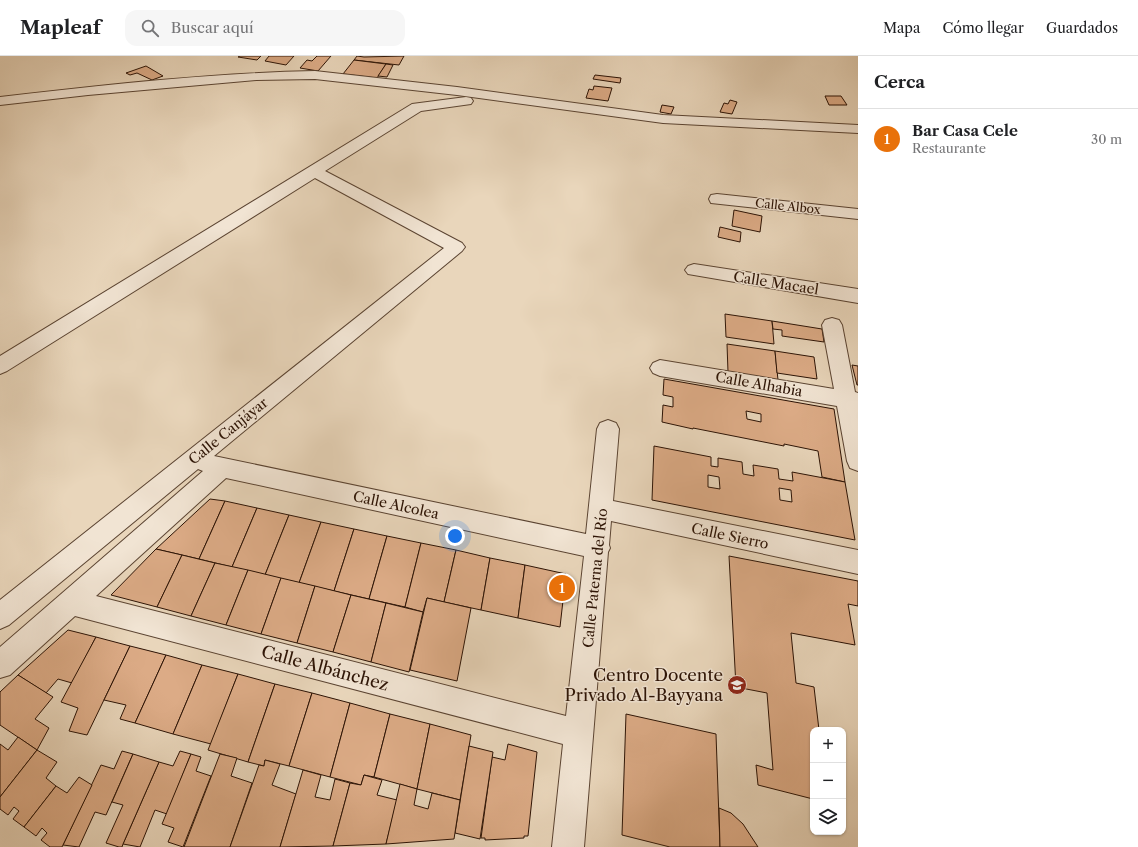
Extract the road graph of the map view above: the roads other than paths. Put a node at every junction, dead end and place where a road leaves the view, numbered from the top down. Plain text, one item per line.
1 (478, 94) junction
2 (0, 101) edge
3 (858, 129) edge
4 (314, 171) junction
5 (717, 199) dead end
6 (858, 214) edge
7 (694, 270) dead end
8 (858, 296) edge
9 (832, 325) dead end
10 (0, 366) edge
11 (660, 368) dead end
12 (852, 400) edge
13 (608, 429) dead end
14 (194, 458) junction
15 (858, 461) edge
16 (222, 468) junction
17 (602, 509) junction
18 (598, 548) junction
19 (858, 562) edge
20 (71, 602) junction
21 (0, 616) edge
22 (0, 665) edge
23 (579, 734) junction
24 (568, 847) edge

1 - 2 street
1 - 3 street
1 - 4 street
4 - 10 street
4 - 14 street, Calle Canjáyar
5 - 6 street, Calle Albox
7 - 8 street, Calle Macael
9 - 12 street
11 - 12 street, Calle Alhabia
12 - 15 street
13 - 17 street, Calle Paterna del Río
14 - 16 street, Calle Alcolea
14 - 21 street, Calle Canjáyar
16 - 18 street, Calle Alcolea
16 - 20 street, Calle Canjáyar
17 - 18 street, Calle Paterna del Río
17 - 19 street, Calle Sierro
18 - 23 street, Calle Paterna del Río
20 - 22 street, Calle Canjáyar
20 - 23 street, Calle Albánchez
23 - 24 street, Calle Paterna del Río

